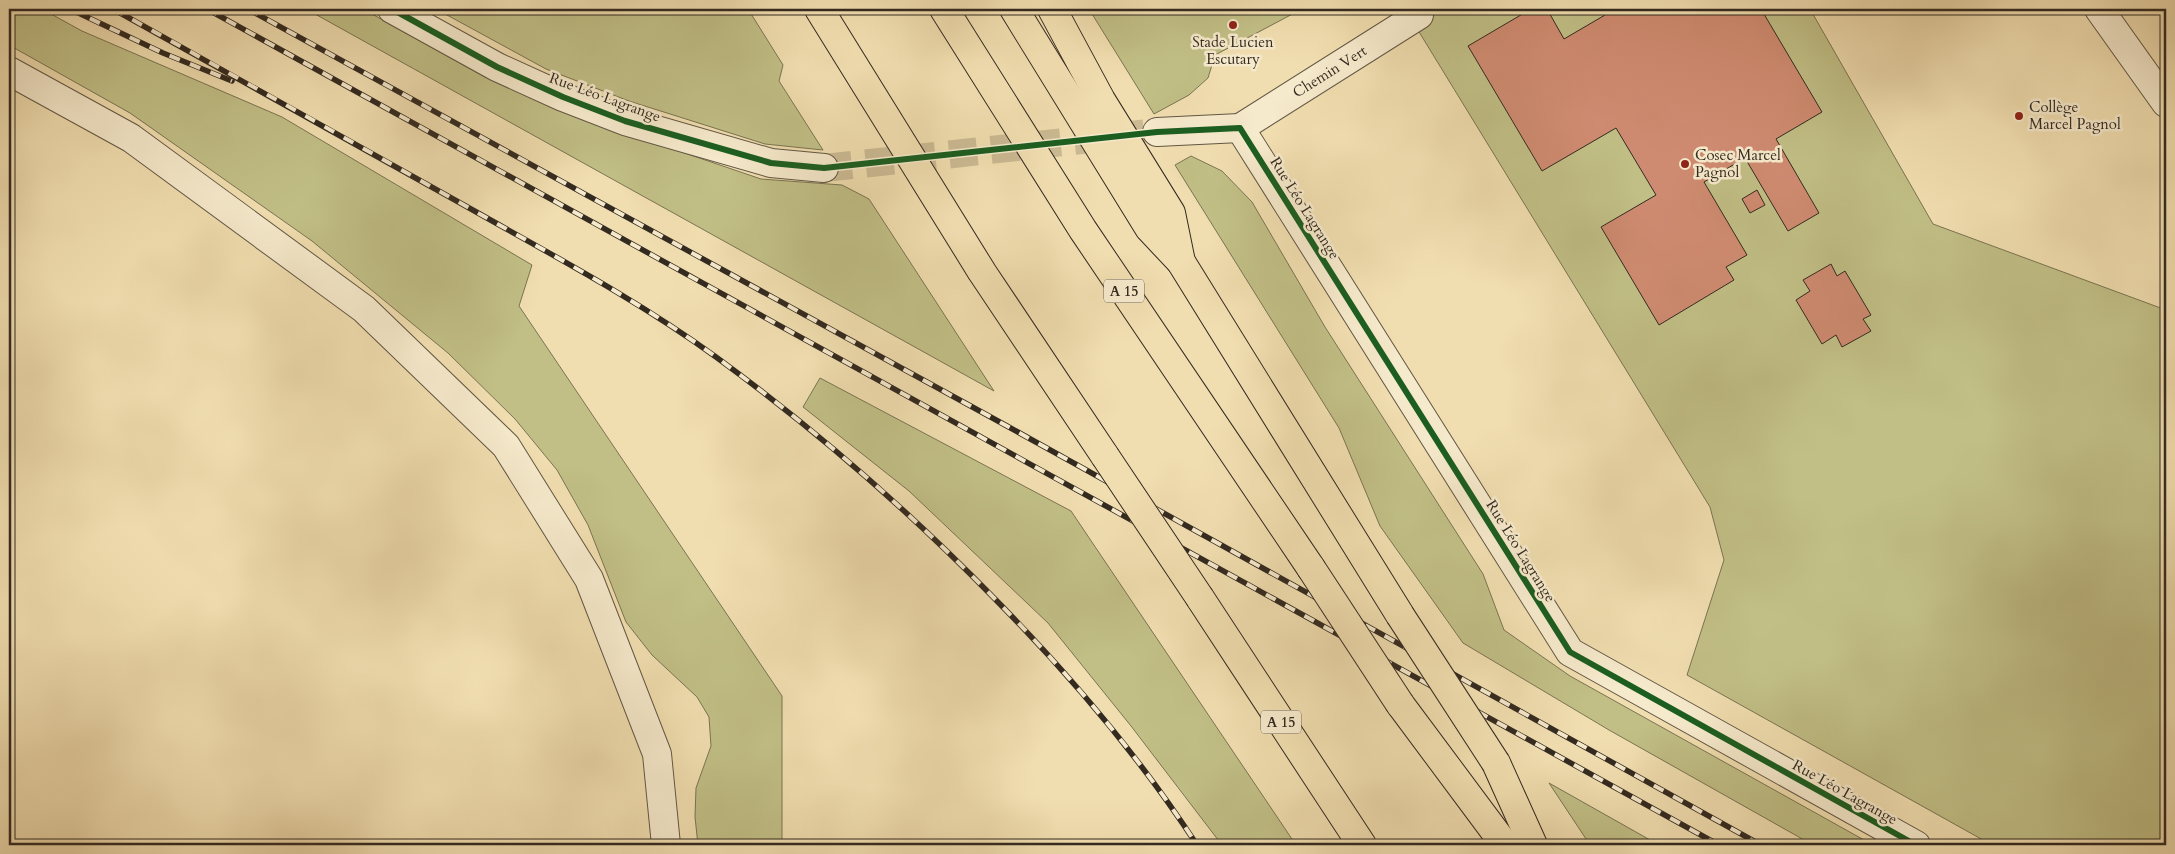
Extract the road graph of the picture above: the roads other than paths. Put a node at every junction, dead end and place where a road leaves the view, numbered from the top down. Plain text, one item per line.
1 (392, 9) edge
2 (819, 9) edge
3 (944, 9) edge
4 (1014, 9) edge
5 (1052, 9) edge
6 (2099, 9) edge
7 (1419, 15) dead end
8 (9, 71) edge
9 (2166, 103) edge
10 (1240, 128) junction
11 (1157, 132) tunnel mouth
12 (824, 168) tunnel mouth
13 (1181, 262) junction
14 (666, 845) edge
15 (1362, 845) edge
16 (1505, 845) edge
17 (1533, 845) edge
18 (1916, 845) edge

1 - 12 street, Rue Léo Lagrange
2 - 15 highway, A 15, bridge
3 - 16 highway, A 15, bridge
4 - 13 highway
5 - 13 highway
6 - 9 street
7 - 10 street, Chemin Vert
8 - 14 street
10 - 11 street
10 - 18 street, Rue Léo Lagrange
13 - 17 highway, bridge

